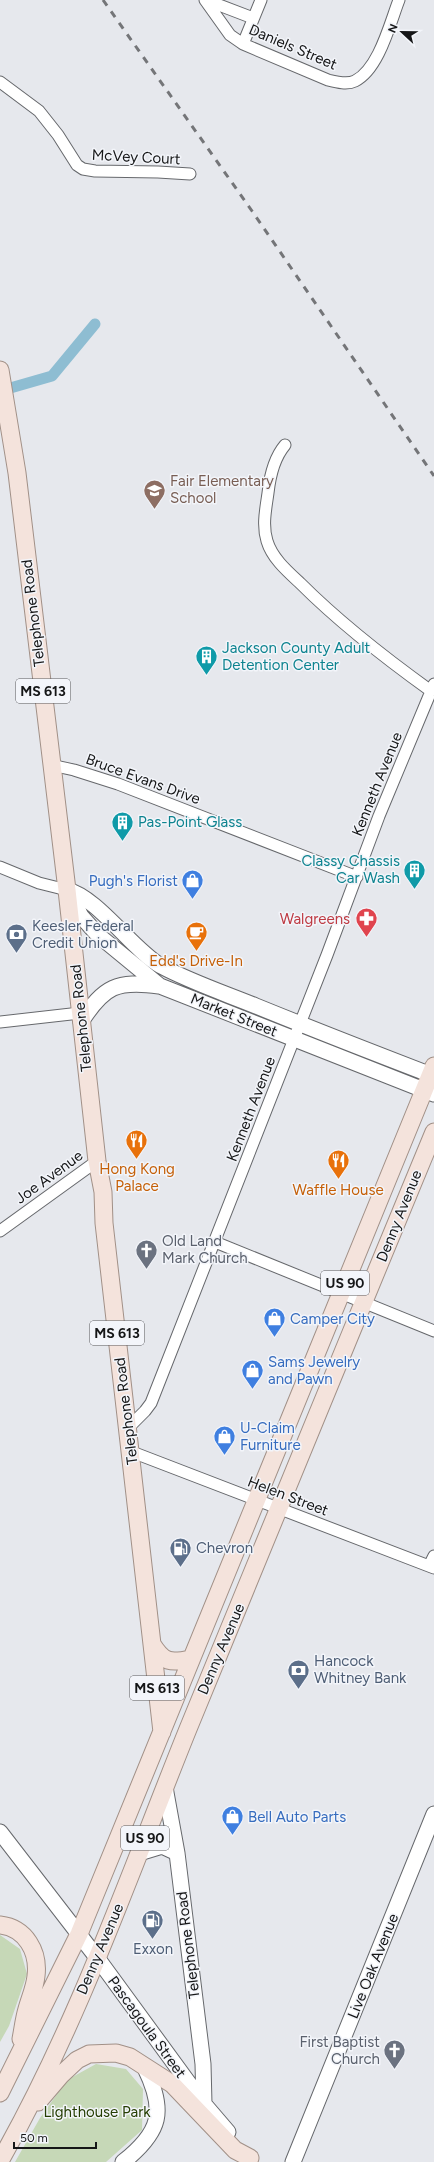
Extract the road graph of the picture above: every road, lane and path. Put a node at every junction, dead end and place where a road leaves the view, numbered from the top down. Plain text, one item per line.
1 (206, 0) edge
2 (261, 0) edge
3 (399, 0) edge
4 (253, 18) junction
5 (243, 44) junction
6 (0, 82) edge
7 (190, 174) dead end
8 (0, 370) edge
9 (285, 445) dead end
10 (432, 688) edge
11 (51, 765) junction
12 (0, 867) edge
13 (357, 877) junction
14 (67, 890) junction
15 (160, 986) junction
16 (81, 1017) junction
17 (0, 1022) edge
18 (300, 1024) junction
19 (294, 1040) junction
20 (431, 1080) edge
21 (434, 1132) edge
22 (97, 1161) junction
23 (0, 1231) edge
24 (215, 1242) junction
25 (341, 1294) junction
26 (364, 1303) junction
27 (434, 1331) edge
28 (129, 1427) junction
29 (132, 1452) junction
30 (256, 1500) junction
31 (279, 1509) junction
32 (432, 1563) edge
33 (152, 1644) junction
34 (192, 1659) junction
35 (162, 1732) junction
36 (165, 1787) junction
37 (434, 1814) edge
38 (0, 1833) edge
39 (139, 1853) junction
40 (177, 1853) junction
41 (0, 1925) edge
42 (79, 1934) junction
43 (98, 1959) junction
44 (17, 2061) junction
45 (145, 2068) junction
46 (0, 2093) edge
47 (204, 2104) junction
48 (23, 2121) junction
49 (251, 2160) edge
50 (0, 2161) edge
51 (123, 2162) edge
52 (293, 2162) edge

1 - 4 street
1 - 5 street, Daniels Street
2 - 4 street
3 - 5 street, Daniels Street
4 - 5 street
6 - 7 street, McVey Court
8 - 11 main road, Telephone Road / MS 613
9 - 10 street
10 - 13 street, Kenneth Avenue
11 - 13 street, Bruce Evans Drive
11 - 14 main road, Telephone Road / MS 613
12 - 14 street, Market Street
13 - 18 street, Kenneth Avenue
14 - 15 street, Market Street
14 - 16 main road, Telephone Road / MS 613
14 - 18 street, Market Street
15 - 16 street
15 - 19 street, Market Street
16 - 17 street
16 - 22 main road, Telephone Road / MS 613
18 - 19 street, Kenneth Avenue
18 - 20 street, Market Street
19 - 20 street, Market Street
19 - 24 street, Kenneth Avenue
20 - 25 main road, Denny Avenue / US 90
21 - 26 main road, Denny Avenue / US 90
22 - 23 street, Joe Avenue
22 - 28 main road, Telephone Road / MS 613
24 - 25 street
24 - 28 street, Kenneth Avenue
25 - 26 street
25 - 30 main road, Denny Avenue / US 90
26 - 27 street
26 - 31 main road, Denny Avenue / US 90
28 - 29 main road, Telephone Road / MS 613
29 - 30 street, Helen Street
29 - 33 main road, Telephone Road / MS 613
30 - 31 street, Helen Street
30 - 34 main road, Denny Avenue / US 90
31 - 32 street, Helen Street
31 - 36 main road, Denny Avenue / US 90
33 - 34 main road, MS 613
33 - 35 main road, Telephone Road / MS 613
34 - 35 main road, Denny Avenue / US 90
35 - 42 main road, Denny Avenue / US 90
36 - 39 main road, Denny Avenue / US 90
36 - 40 street, Telephone Road
37 - 52 street, Live Oak Avenue
38 - 42 street, Pascagoula Street
39 - 40 street
39 - 43 main road, Denny Avenue / US 90
40 - 47 street, Telephone Road
41 - 44 main road
42 - 43 street, Pascagoula Street
42 - 44 main road, Denny Avenue / US 90
43 - 47 street, Pascagoula Street
43 - 48 main road, Denny Avenue / US 90
44 - 46 main road, Denny Avenue / US 90
45 - 48 main road
45 - 49 main road
45 - 51 street
47 - 49 street, Pascagoula Street
48 - 50 main road, Denny Avenue / US 90

